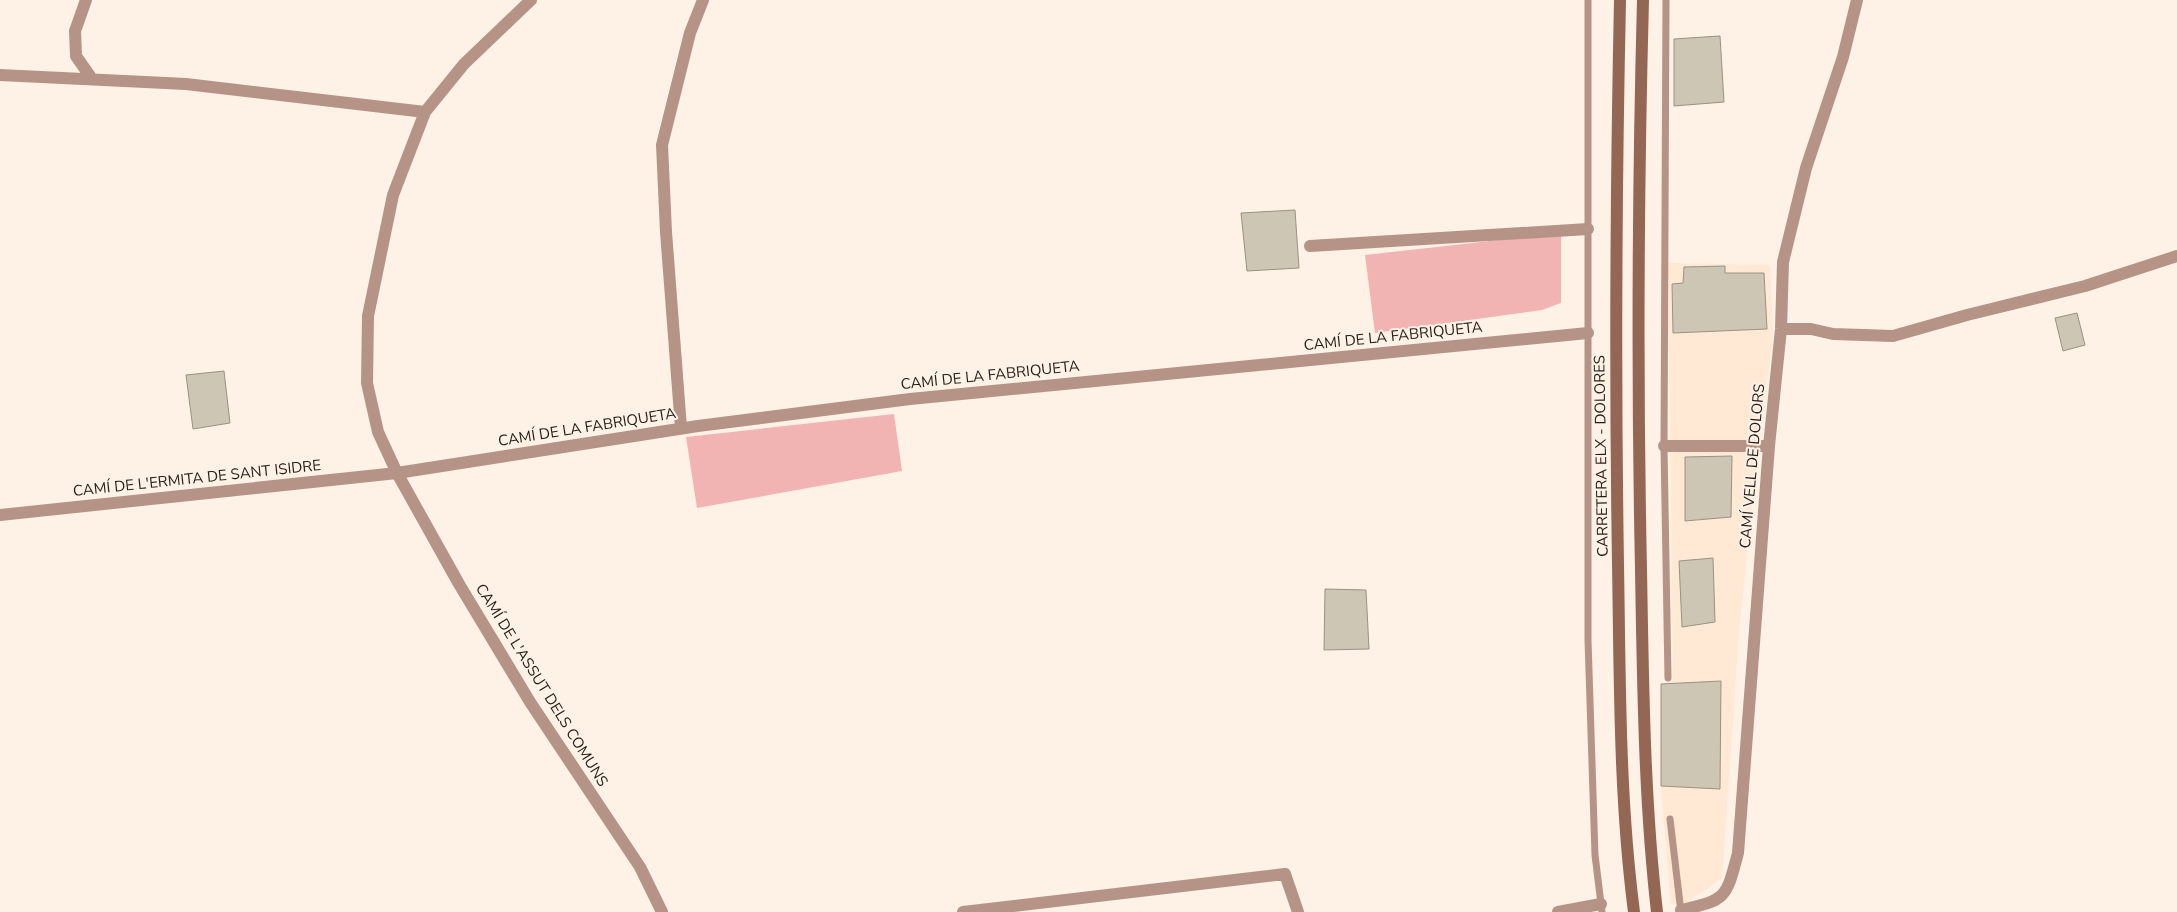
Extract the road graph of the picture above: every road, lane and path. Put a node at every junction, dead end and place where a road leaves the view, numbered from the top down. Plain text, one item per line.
1 (86, 0) edge
2 (530, 0) edge
3 (703, 0) edge
4 (1588, 0) edge
5 (1620, 0) edge
6 (1643, 0) edge
7 (1666, 0) edge
8 (1857, 0) edge
9 (0, 75) edge
10 (92, 79) junction
11 (425, 112) junction
12 (1588, 229) junction
13 (1310, 246) dead end
14 (2177, 256) edge
15 (1781, 329) junction
16 (1588, 333) junction
17 (681, 428) junction
18 (1664, 446) junction
19 (1769, 446) junction
20 (397, 473) junction
21 (0, 515) edge
22 (1668, 678) dead end
23 (1670, 819) dead end
24 (1601, 908) edge
25 (1681, 911) edge
26 (662, 912) edge
27 (963, 912) edge
28 (1298, 912) edge
29 (1558, 912) edge
30 (1634, 912) edge
31 (1657, 912) edge

1 - 10 street
2 - 11 street, CAMÍ DE L'ASSUT DELS COMUNS
3 - 17 street
4 - 12 lane
5 - 30 main road, CARRETERA ELX - DOLORES
6 - 31 main road
7 - 18 lane
8 - 15 street, CAMÍ VELL DE DOLORS
9 - 10 street
10 - 11 street
11 - 20 street, CAMÍ DE L'ASSUT DELS COMUNS
12 - 13 street
12 - 16 lane
14 - 15 street
15 - 19 street, CAMÍ VELL DE DOLORS
16 - 17 street, CAMÍ DE LA FABRIQUETA
16 - 24 lane
17 - 20 street, CAMÍ DE LA FABRIQUETA
18 - 19 street
18 - 22 lane
19 - 25 street, CAMÍ VELL DE DOLORS
20 - 21 street, CAMÍ DE L'ERMITA DE SANT ISIDRE
20 - 26 street, CAMÍ DE L'ASSUT DELS COMUNS
23 - 25 lane
24 - 29 street
27 - 28 street

